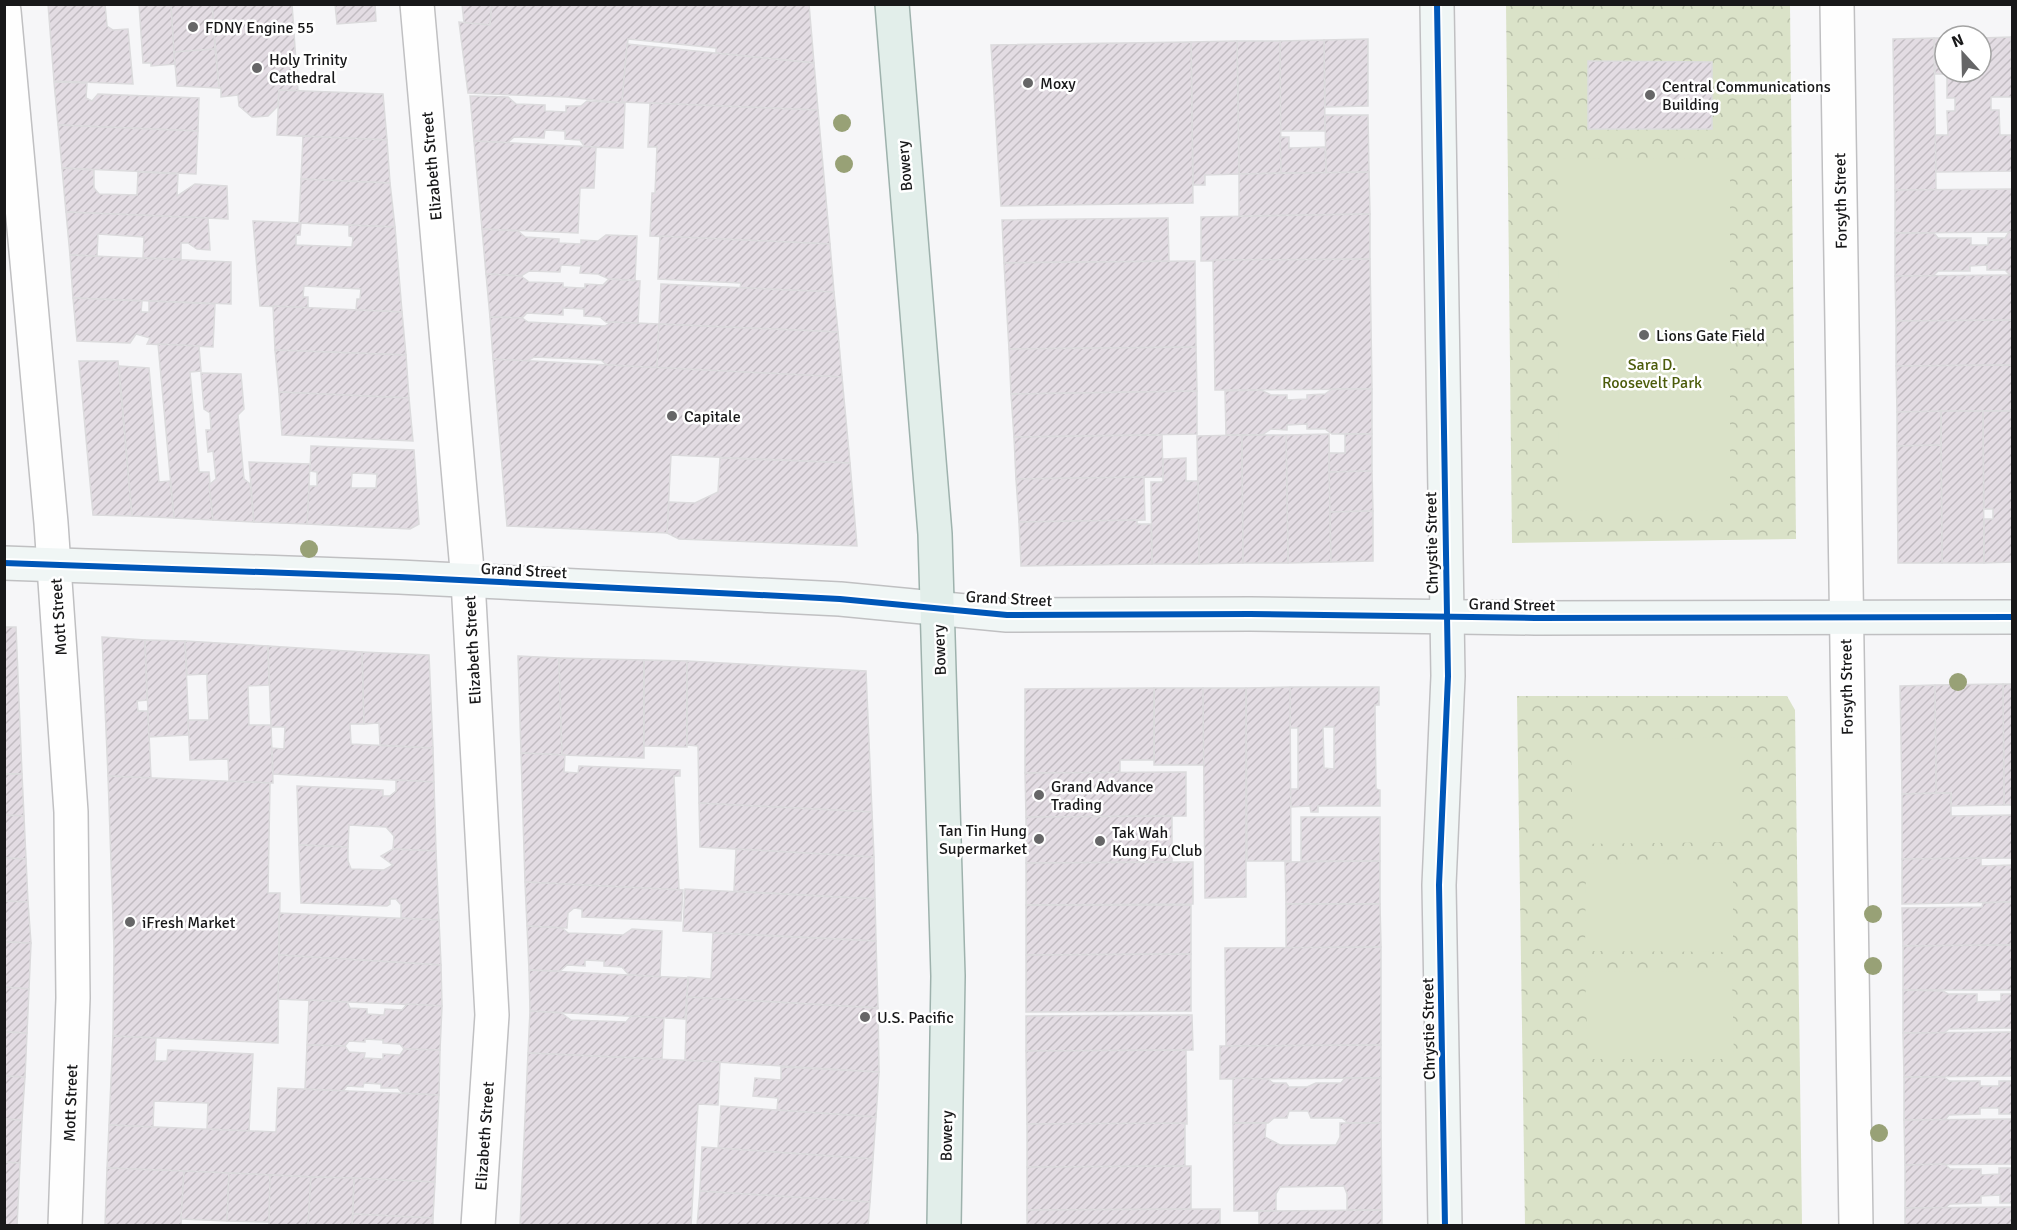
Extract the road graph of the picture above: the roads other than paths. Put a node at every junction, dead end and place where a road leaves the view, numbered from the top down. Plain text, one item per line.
1 (417, 4) edge
2 (892, 4) edge
3 (1437, 4) edge
4 (1837, 4) edge
5 (4, 11) edge
6 (4, 564) edge
7 (54, 564) junction
8 (468, 581) junction
9 (938, 607) junction
10 (1446, 616) junction
11 (1845, 617) junction
12 (2013, 617) edge
13 (65, 1226) edge
14 (478, 1226) edge
15 (944, 1226) edge
16 (1445, 1226) edge
17 (1856, 1226) edge

1 - 8 street, Elizabeth Street
2 - 9 main road, Bowery
3 - 10 main road, Chrystie Street
4 - 11 street, Forsyth Street
5 - 7 street, Mott Street
6 - 7 main road, Grand Street
7 - 8 main road, Grand Street
7 - 13 street, Mott Street
8 - 9 main road, Grand Street
8 - 14 street, Elizabeth Street
9 - 10 main road, Grand Street
9 - 15 main road, Bowery
10 - 11 main road, Grand Street
10 - 16 main road, Chrystie Street
11 - 12 main road, Grand Street
11 - 17 street, Forsyth Street

